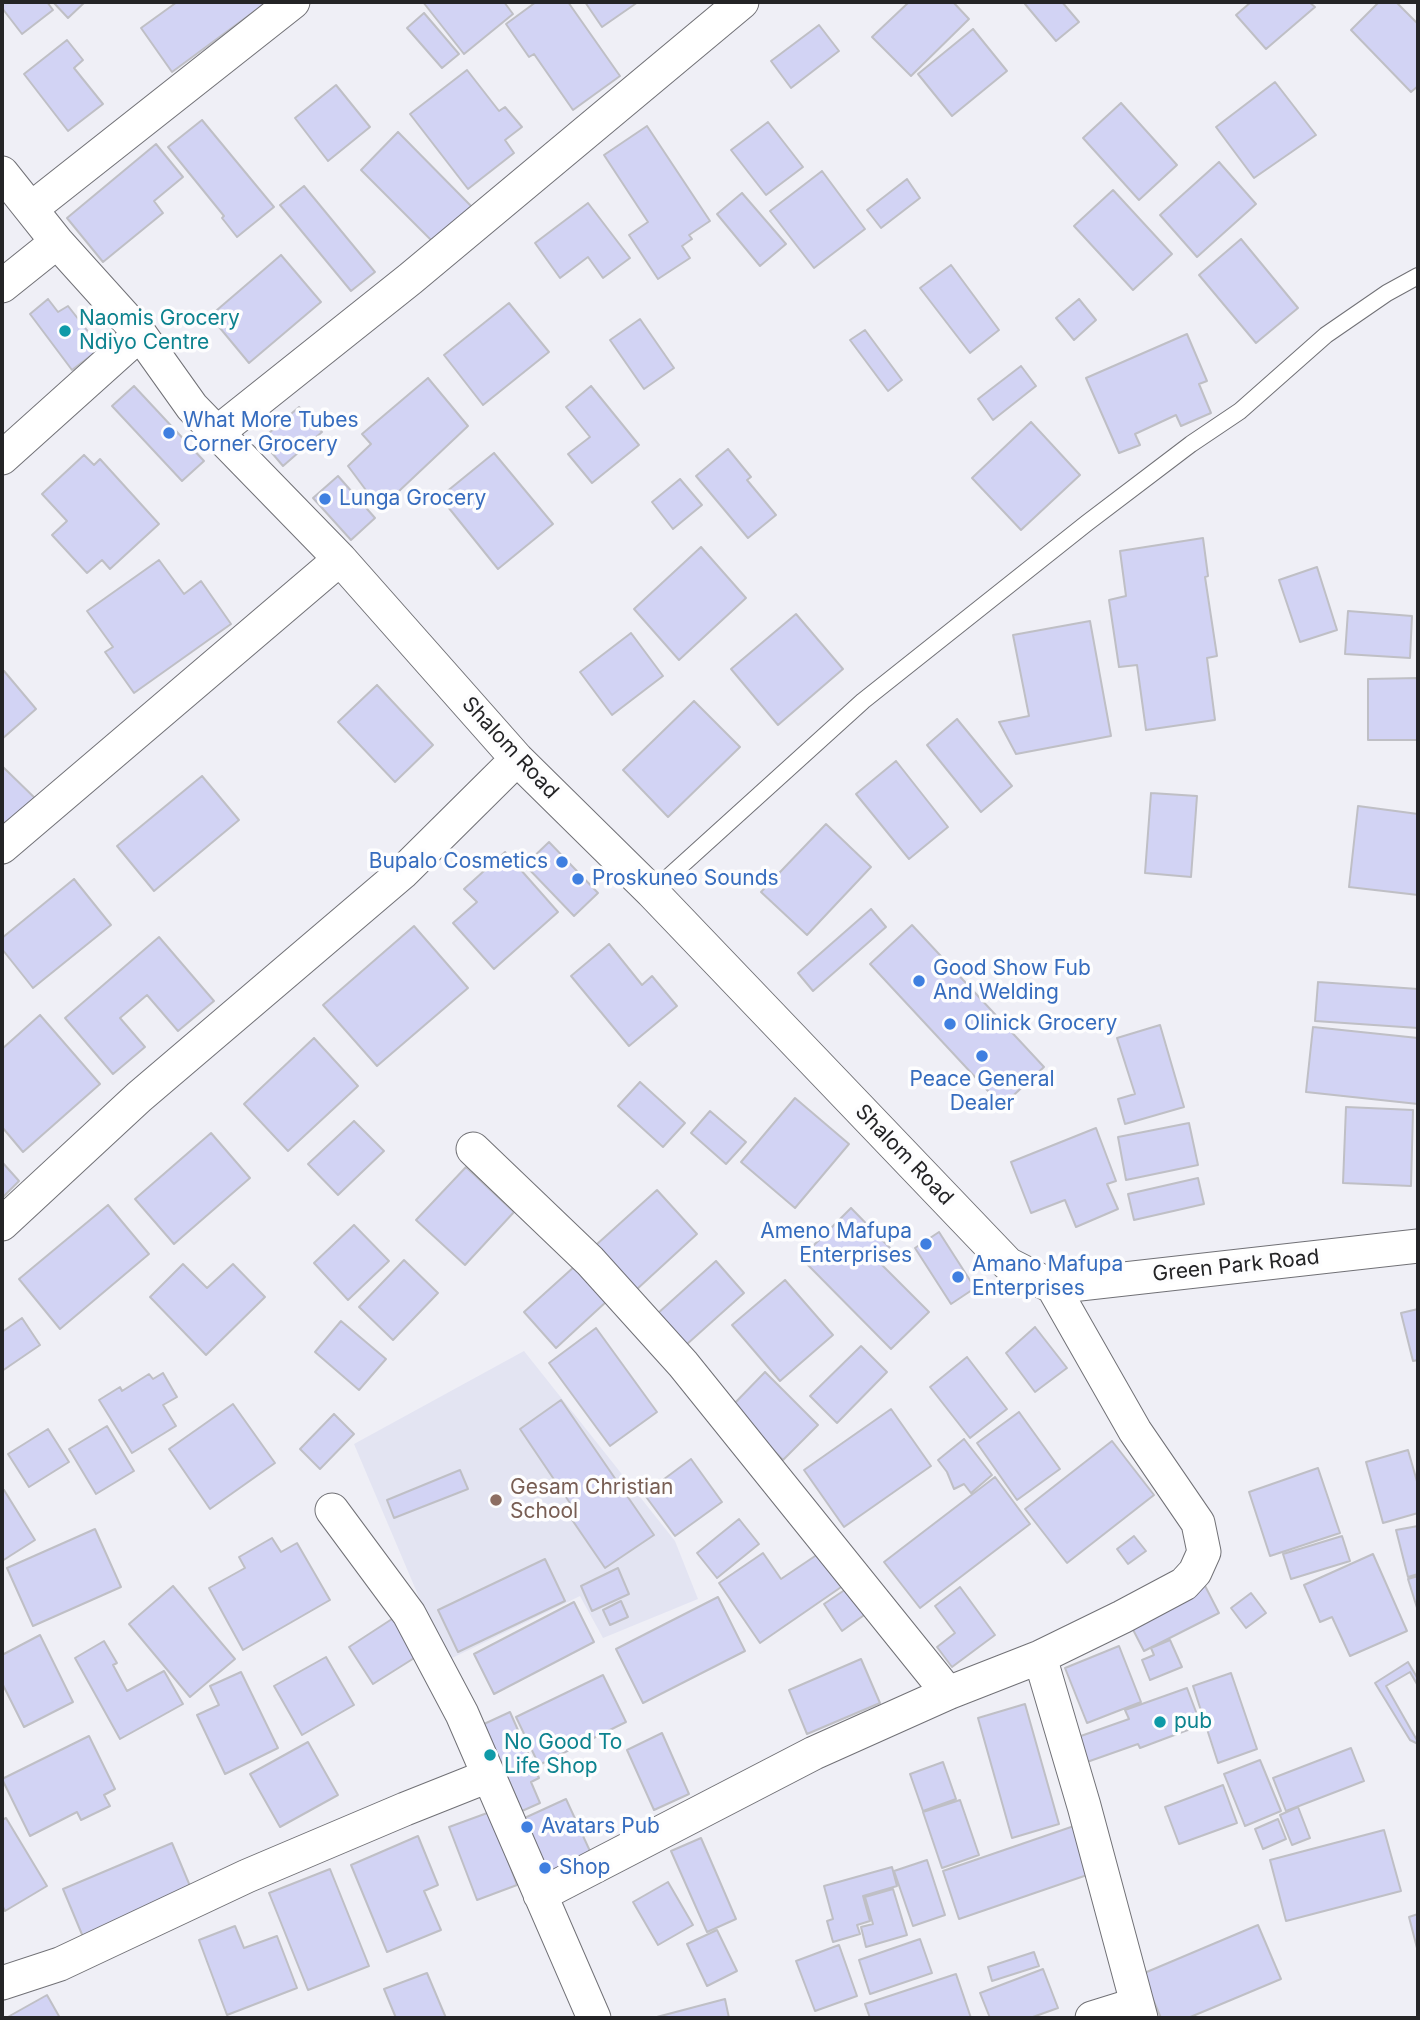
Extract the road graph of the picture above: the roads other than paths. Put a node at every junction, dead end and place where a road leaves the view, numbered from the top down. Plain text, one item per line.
1 (293, 2) edge
2 (742, 2) edge
3 (2, 173) edge
4 (32, 208) junction
5 (57, 242) junction
6 (1418, 276) edge
7 (2, 286) edge
8 (141, 334) junction
9 (218, 432) junction
10 (2, 458) edge
11 (340, 559) junction
12 (517, 760) junction
13 (2, 847) edge
14 (652, 892) junction
15 (474, 1149) dead end
16 (2, 1224) edge
17 (1418, 1246) edge
18 (1053, 1287) junction
19 (332, 1510) dead end
20 (1040, 1657) junction
21 (948, 1693) junction
22 (488, 1776) junction
23 (540, 1895) junction
24 (2, 1983) edge
25 (1139, 2011) edge
26 (594, 2018) edge
27 (1092, 2018) edge

1 - 4 street
2 - 9 street
3 - 4 street, Shalom Road
4 - 5 street, Shalom Road
5 - 7 street
5 - 8 street, Shalom Road
6 - 14 lane
8 - 9 street, Shalom Road
8 - 10 street
9 - 11 street, Shalom Road
11 - 12 street, Shalom Road
11 - 13 street
12 - 14 street, Shalom Road
12 - 16 street
14 - 18 street, Shalom Road
15 - 21 street
17 - 18 street, Green Park Road
18 - 20 street
19 - 22 street
20 - 21 street
20 - 25 street
21 - 23 street
22 - 23 street
22 - 24 street
23 - 26 street
25 - 27 street

